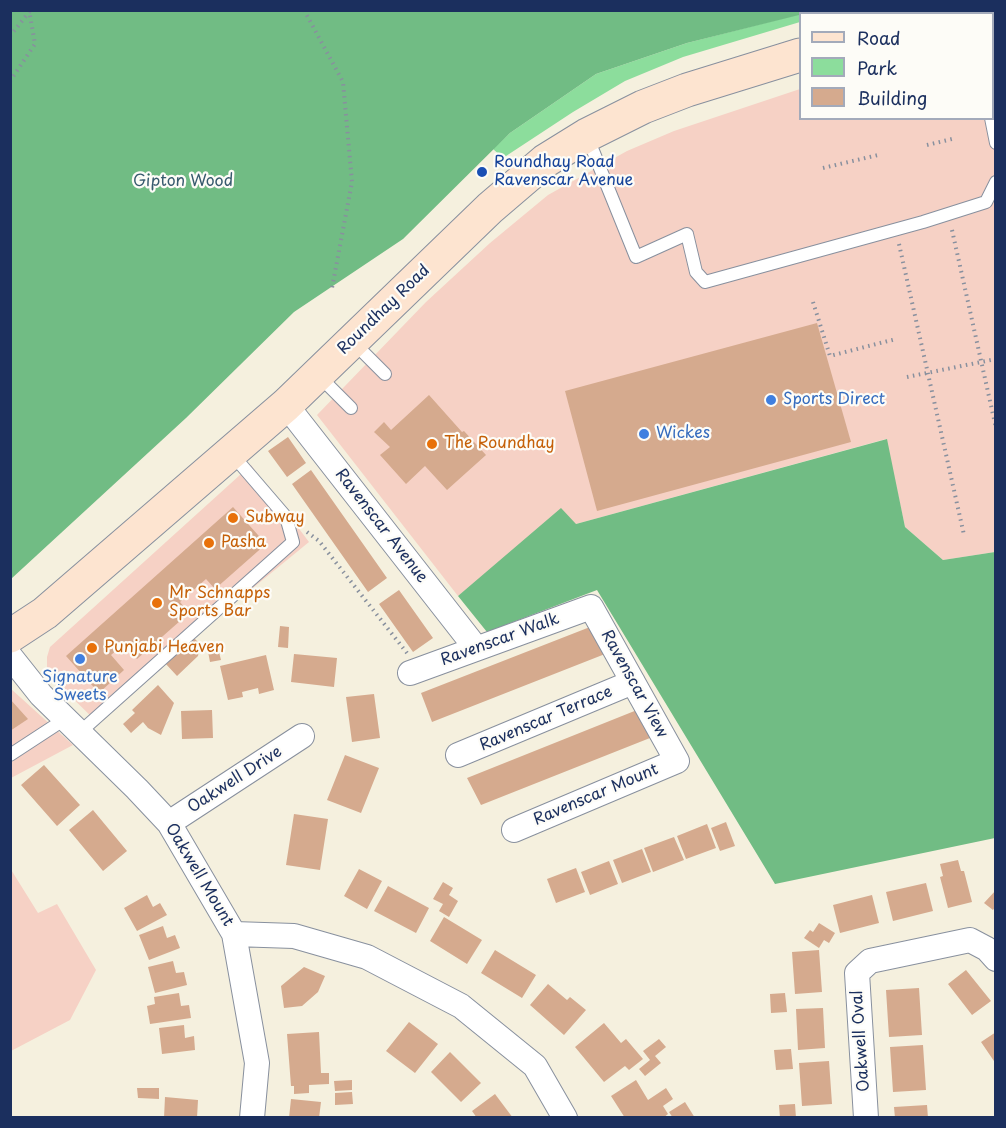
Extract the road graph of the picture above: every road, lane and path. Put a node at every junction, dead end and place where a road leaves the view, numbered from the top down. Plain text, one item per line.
1 (304, 10) edge
2 (30, 11) edge
3 (10, 36) edge
4 (799, 56) edge
5 (10, 81) edge
6 (991, 120) edge
7 (587, 135) junction
8 (952, 139) dead end
9 (996, 143) edge
10 (927, 145) dead end
11 (878, 155) dead end
12 (823, 168) dead end
13 (996, 182) edge
14 (948, 214) junction
15 (896, 229) junction
16 (332, 288) dead end
17 (813, 303) dead end
18 (896, 339) dead end
19 (352, 341) junction
20 (996, 359) edge
21 (981, 363) junction
22 (928, 373) junction
23 (385, 374) dead end
24 (317, 375) junction
25 (907, 377) dead end
26 (286, 405) junction
27 (351, 408) dead end
28 (996, 428) edge
29 (230, 452) junction
30 (286, 518) junction
31 (964, 535) dead end
32 (591, 607) joint
33 (10, 636) edge
34 (476, 648) junction
35 (10, 656) edge
36 (415, 671) joint
37 (633, 682) junction
38 (72, 726) junction
39 (302, 736) dead end
40 (10, 755) edge
41 (458, 755) dead end
42 (677, 760) joint
43 (169, 823) junction
44 (514, 830) dead end
45 (234, 934) junction
46 (996, 959) edge
47 (252, 1118) edge
48 (565, 1118) edge
49 (866, 1118) edge

1 - 16 path
2 - 3 path
2 - 5 path
4 - 7 street, Roundhay Road
6 - 9 lane
7 - 15 lane
7 - 19 street, Roundhay Road
8 - 10 path
11 - 12 path
13 - 14 lane
14 - 15 lane
14 - 21 path
15 - 22 path
17 - 18 path
19 - 23 lane
19 - 24 street, Roundhay Road
20 - 21 path
21 - 22 path
21 - 28 path
22 - 25 path
22 - 31 path
24 - 26 street, Roundhay Road
24 - 27 lane
26 - 29 street, Roundhay Road
26 - 34 street, Ravenscar Avenue
29 - 30 lane
29 - 33 street, Roundhay Road
30 - 36 path
30 - 38 lane
32 - 34 street, Ravenscar Walk
32 - 37 street, Ravenscar View
34 - 36 street, Ravenscar Walk
35 - 38 street, Oakwell Mount
37 - 41 street, Ravenscar Terrace
37 - 42 street, Ravenscar View
38 - 40 lane
38 - 43 street, Oakwell Mount
39 - 43 street, Oakwell Drive
42 - 44 street, Ravenscar Mount
43 - 45 street, Oakwell Mount
45 - 47 street, Oakwell Mount
45 - 48 street
46 - 49 street, Oakwell Oval

